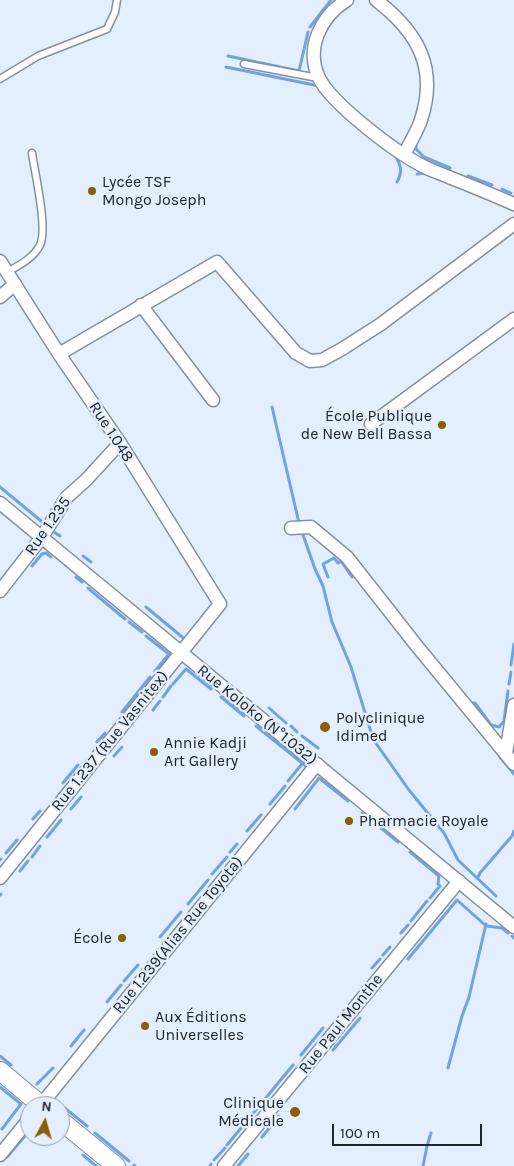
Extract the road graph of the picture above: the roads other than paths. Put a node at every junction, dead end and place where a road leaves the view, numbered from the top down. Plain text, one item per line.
1 (117, 0) edge
2 (347, 0) edge
3 (376, 0) edge
4 (244, 64) dead end
5 (320, 78) junction
6 (0, 79) edge
7 (32, 154) dead end
8 (404, 155) junction
9 (514, 204) edge
10 (514, 224) edge
11 (4, 267) edge
12 (15, 284) junction
13 (0, 297) edge
14 (141, 305) junction
15 (514, 319) edge
16 (59, 354) junction
17 (213, 400) dead end
18 (371, 424) dead end
19 (120, 444) junction
20 (0, 503) edge
21 (291, 528) dead end
22 (42, 537) junction
23 (0, 591) edge
24 (220, 604) joint
25 (181, 653) junction
26 (514, 707) edge
27 (506, 754) junction
28 (317, 764) junction
29 (514, 764) edge
30 (0, 878) edge
31 (458, 881) junction
32 (514, 927) edge
33 (0, 1071) edge
34 (25, 1096) edge
35 (49, 1096) edge
36 (70, 1128) edge
37 (20, 1131) edge
38 (0, 1155) edge
39 (116, 1166) edge
40 (224, 1166) edge

1 - 6 lane
2 - 5 street
3 - 8 street
4 - 5 lane
5 - 8 street
7 - 11 lane
8 - 9 street
10 - 14 street
11 - 12 street, Rue 1.048
12 - 13 street
12 - 16 street, Rue 1.048
14 - 16 street
14 - 17 street
15 - 18 street
16 - 19 street, Rue 1.048
19 - 22 street, Rue 1.235
19 - 24 street, Rue 1.048
20 - 22 street, Rue Koloko (N°1.032)
21 - 27 street
22 - 23 street, Rue 1.235
22 - 25 street, Rue Koloko (N°1.032)
24 - 25 street, Rue 1.237 (Rue Vasnitex)
25 - 28 street, Rue Koloko (N°1.032)
25 - 30 street, Rue 1.237 (Rue Vasnitex)
26 - 27 street
27 - 29 street
28 - 31 street, Rue Koloko (N°1.032)
28 - 35 street, Rue 1.239(Alias Rue Toyota)
31 - 32 street, Rue Koloko (N°1.032)
31 - 40 street, Rue Paul Monthe
33 - 34 main road
36 - 39 main road
37 - 38 street, Rue 1.239(Alias Rue Toyota)

